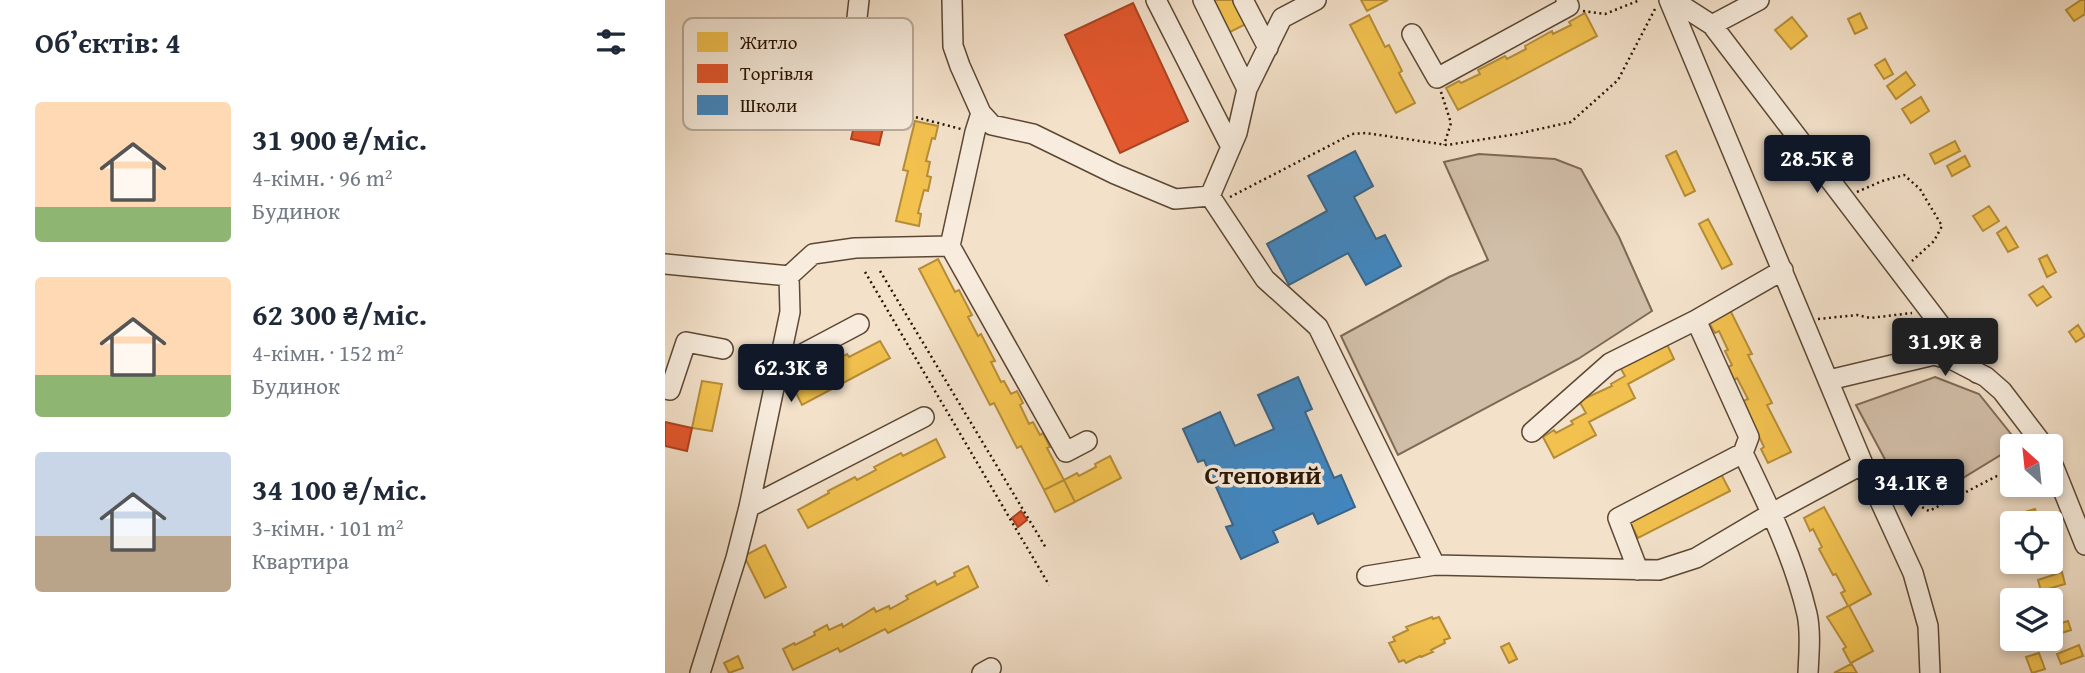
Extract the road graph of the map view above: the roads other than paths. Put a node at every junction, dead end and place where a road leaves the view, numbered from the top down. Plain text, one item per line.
1 (859, 0) edge
2 (952, 0) edge
3 (1156, 0) edge
4 (1164, 0) edge
5 (1203, 0) edge
6 (1243, 0) edge
7 (1315, 0) edge
8 (1671, 0) edge
9 (1759, 0) edge
10 (1565, 4) edge
11 (857, 18) edge
12 (1712, 25) junction
13 (1412, 34) dead end
14 (1268, 48) junction
15 (1247, 89) junction
16 (981, 113) junction
17 (1234, 140) junction
18 (1210, 196) junction
19 (950, 246) junction
20 (665, 264) edge
21 (1783, 270) junction
22 (789, 276) junction
23 (1696, 320) junction
24 (859, 324) dead end
25 (723, 349) dead end
26 (778, 367) junction
27 (1977, 373) junction
28 (1829, 380) junction
29 (665, 389) edge
30 (924, 417) dead end
31 (1532, 432) dead end
32 (2035, 434) edge
33 (1087, 441) dead end
34 (1743, 453) junction
35 (1863, 464) junction
36 (2063, 490) edge
37 (749, 508) junction
38 (1772, 513) junction
39 (2085, 545) edge
40 (1435, 565) junction
41 (1639, 570) junction
42 (1367, 576) dead end
43 (700, 673) edge
44 (1808, 673) edge
45 (1930, 673) edge

1 - 11 street
2 - 16 street
3 - 17 street
4 - 17 street
5 - 15 street
6 - 14 street
7 - 14 street
8 - 12 street
8 - 21 street
9 - 12 street
10 - 13 street
12 - 27 street
14 - 15 street
15 - 17 street
16 - 18 street
16 - 19 street
17 - 18 street
18 - 40 street
19 - 22 street
19 - 33 street
20 - 22 street
21 - 23 street
21 - 28 street
22 - 26 street
23 - 31 street
23 - 34 street
24 - 26 street
25 - 29 street
26 - 37 street
27 - 28 street
27 - 32 street
28 - 35 street
30 - 37 street
34 - 38 street
34 - 41 street
35 - 38 street
35 - 45 street
36 - 39 street
37 - 43 street
38 - 41 street
38 - 44 street
40 - 41 street
40 - 42 street

